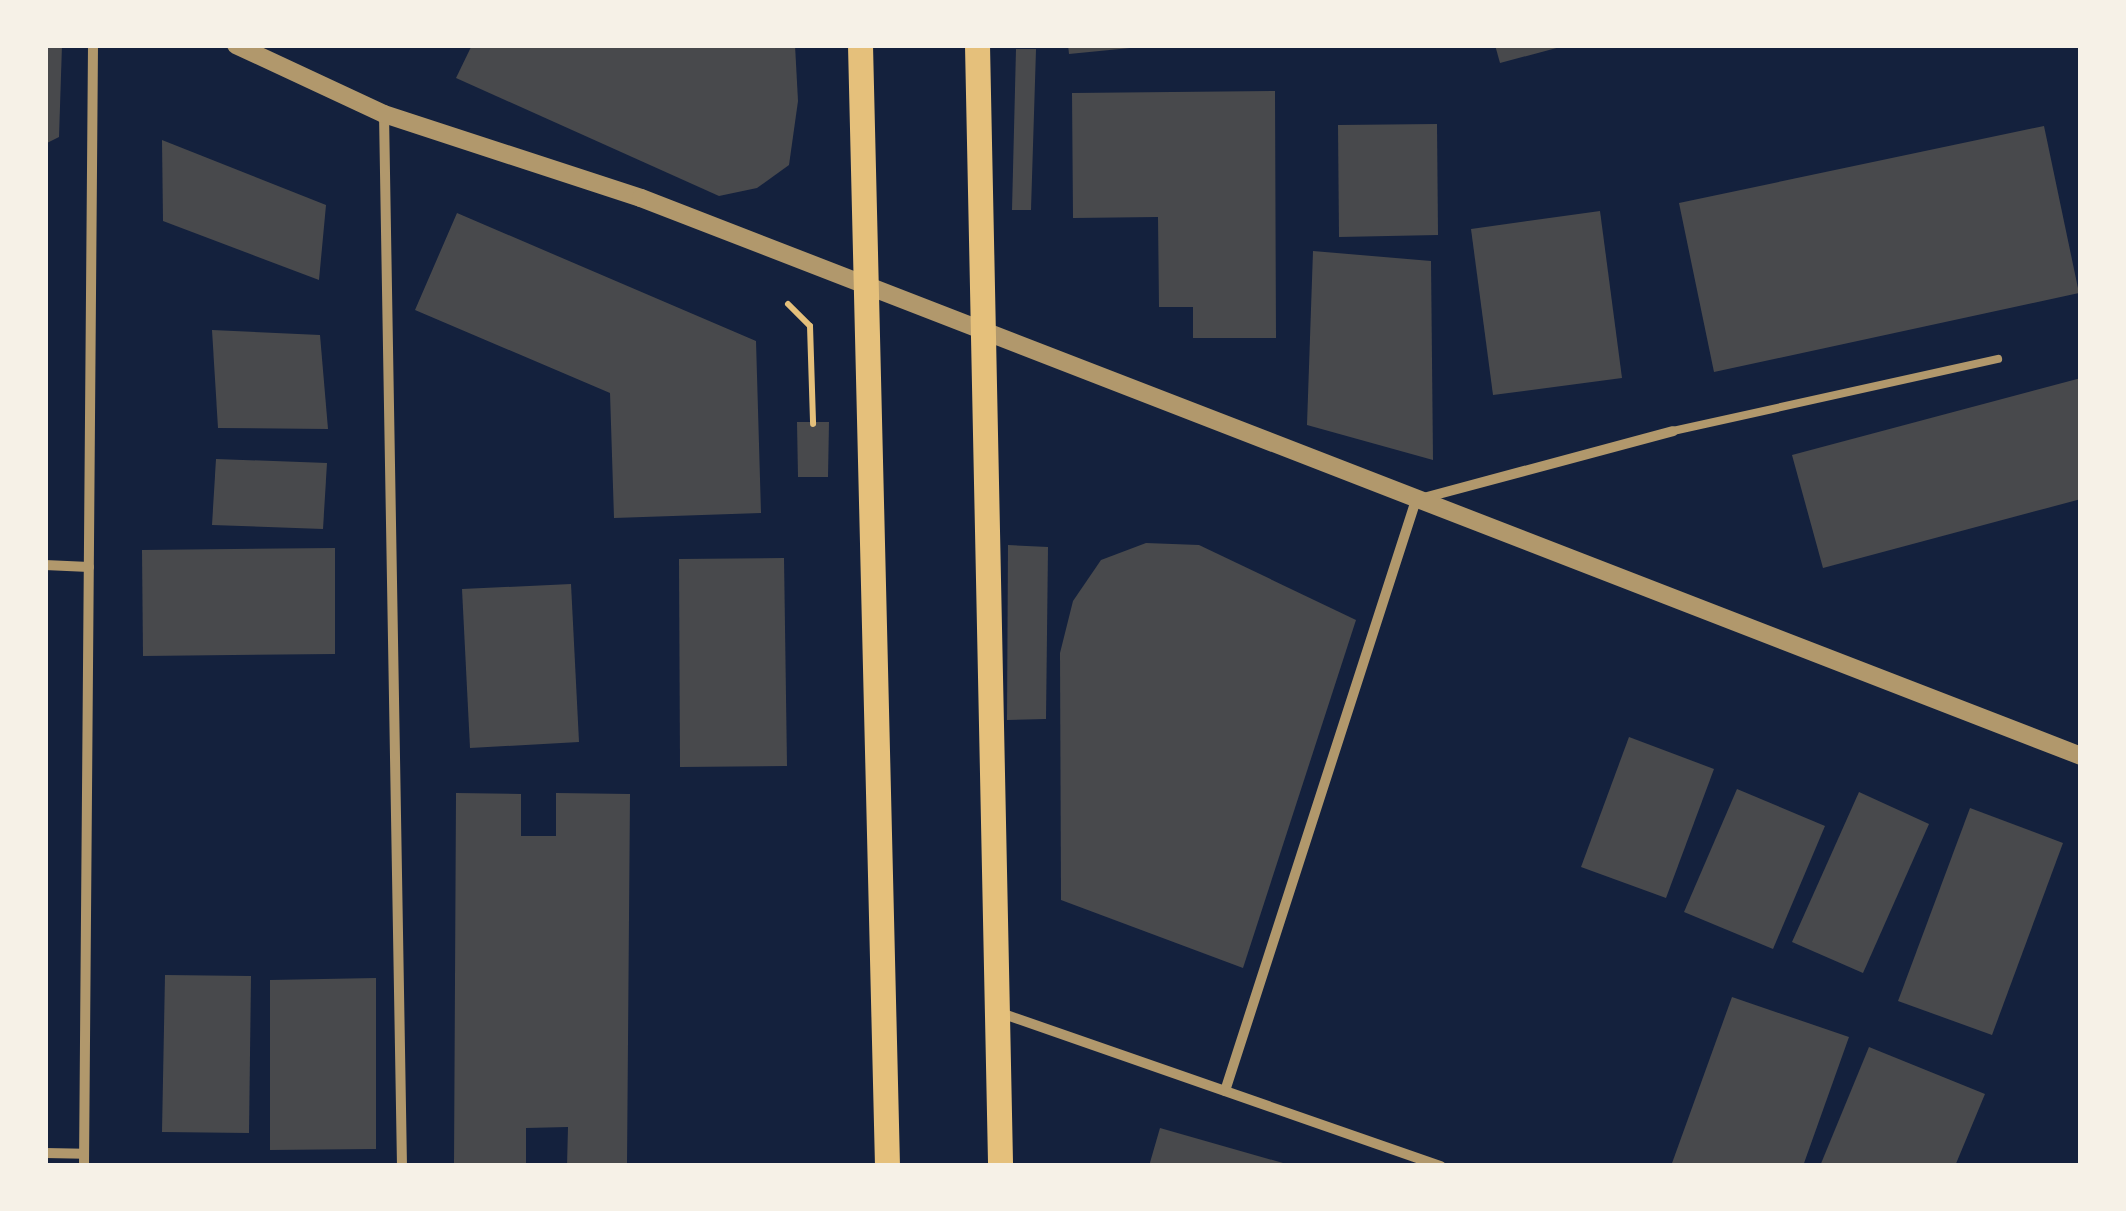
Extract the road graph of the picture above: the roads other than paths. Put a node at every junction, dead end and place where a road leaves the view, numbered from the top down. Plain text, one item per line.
1 (92, 45) edge
2 (236, 45) edge
3 (860, 45) edge
4 (978, 45) edge
5 (384, 114) junction
6 (866, 288) junction
7 (984, 333) junction
8 (1998, 359) dead end
9 (1673, 430) joint
10 (1416, 500) junction
11 (45, 565) edge
12 (89, 566) junction
13 (2081, 756) edge
14 (994, 1011) junction
15 (1225, 1091) junction
16 (45, 1153) edge
17 (84, 1160) edge
18 (402, 1166) edge
19 (887, 1166) edge
20 (1000, 1166) edge
21 (1441, 1166) edge

1 - 12 street
2 - 5 street
3 - 6 main road
4 - 7 main road
5 - 6 street
5 - 18 street
6 - 7 street
6 - 19 main road
7 - 10 street
7 - 14 main road
8 - 9 lane
9 - 10 street
10 - 13 street
10 - 15 street
11 - 12 street
12 - 17 street
14 - 15 street
14 - 20 main road
15 - 21 street
16 - 17 street

